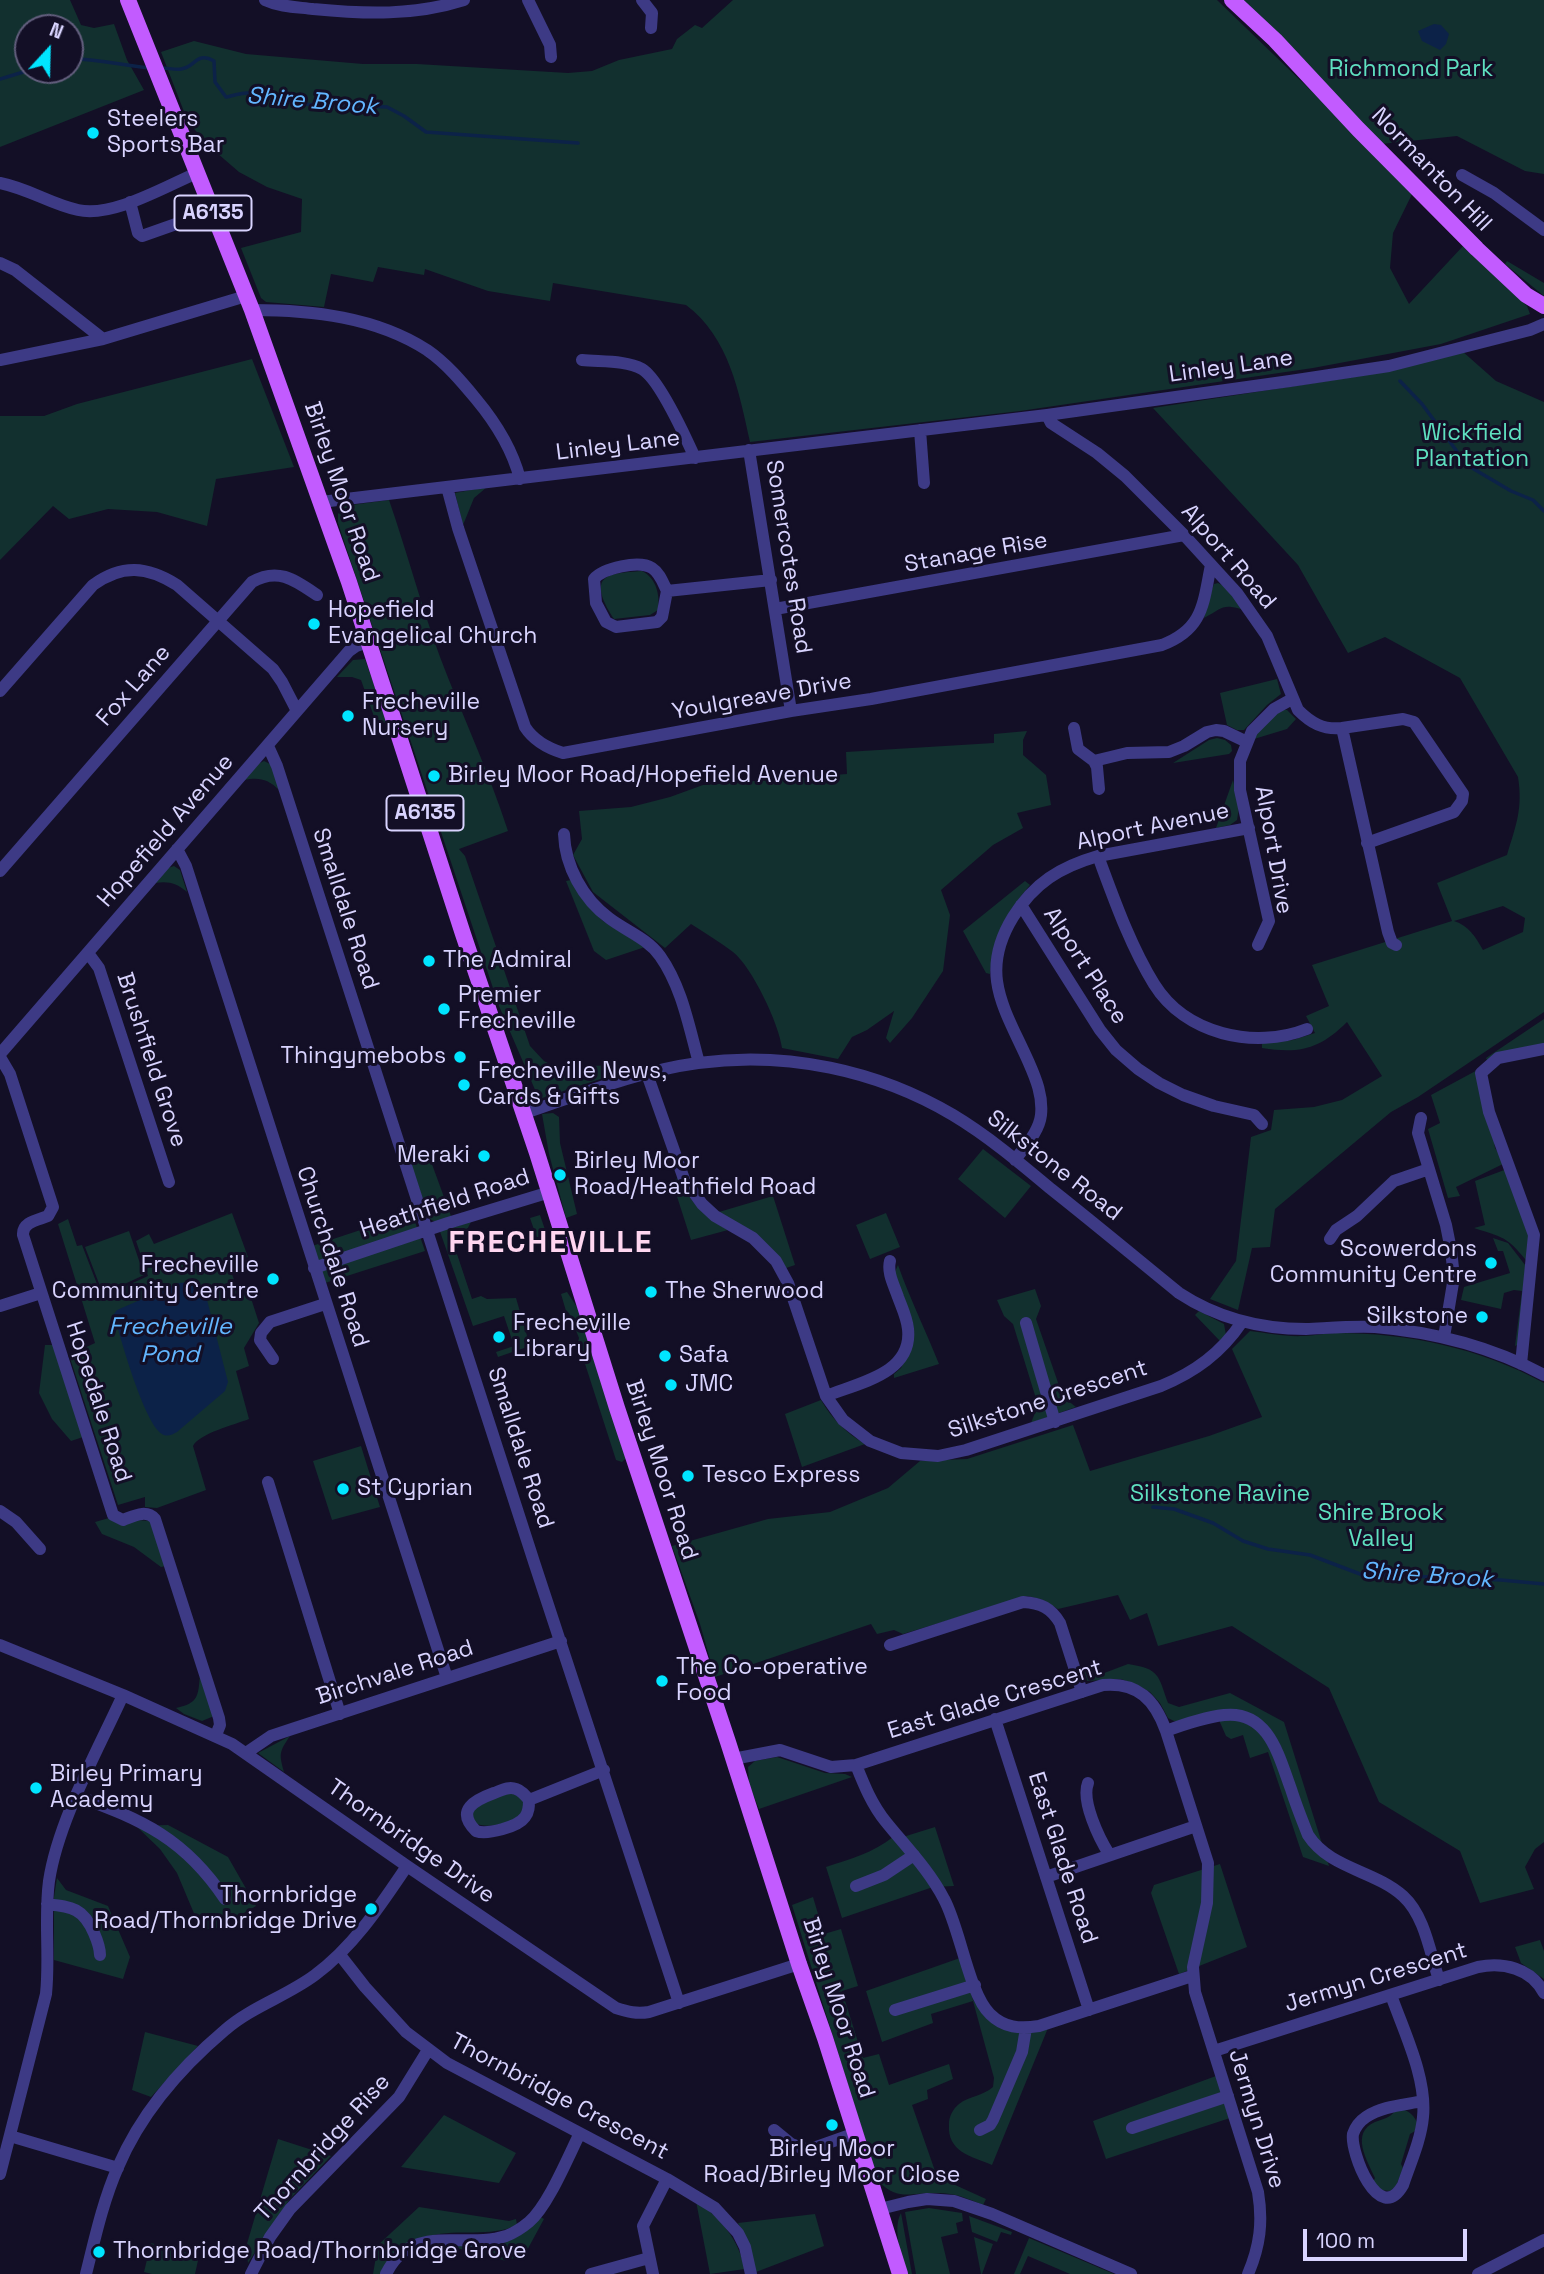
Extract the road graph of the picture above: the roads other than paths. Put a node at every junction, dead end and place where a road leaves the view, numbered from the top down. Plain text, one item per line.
1 (265, 0) edge
2 (464, 0) edge
3 (528, 0) edge
4 (642, 0) edge
5 (1232, 0) edge
6 (130, 5) edge
7 (651, 28) dead end
8 (551, 57) dead end
9 (197, 173) junction
10 (1462, 175) dead end
11 (0, 183) edge
12 (130, 202) junction
13 (176, 225) dead end
14 (1544, 230) edge
15 (0, 263) edge
16 (249, 303) junction
17 (1544, 306) edge
18 (1544, 324) edge
19 (103, 339) junction
20 (0, 360) edge
21 (582, 360) dead end
22 (1047, 415) junction
23 (920, 430) junction
24 (750, 450) junction
25 (695, 458) junction
26 (520, 479) junction
27 (924, 483) dead end
28 (447, 487) junction
29 (321, 502) junction
30 (1184, 535) junction
31 (1211, 565) junction
32 (771, 580) junction
33 (667, 591) junction
34 (317, 595) dead end
35 (775, 609) junction
36 (218, 622) junction
37 (368, 642) junction
38 (0, 691) edge
39 (1292, 699) junction
40 (297, 711) junction
41 (791, 711) junction
42 (1074, 728) dead end
43 (1342, 728) junction
44 (1247, 742) junction
45 (268, 746) junction
46 (1094, 761) junction
47 (1099, 789) dead end
48 (1249, 828) junction
49 (564, 834) dead end
50 (1367, 843) junction
51 (177, 849) junction
52 (1098, 856) junction
53 (0, 871) edge
54 (1021, 905) junction
55 (1258, 945) dead end
56 (1395, 945) dead end
57 (88, 953) junction
58 (1307, 1029) dead end
59 (1544, 1049) edge
60 (0, 1056) edge
61 (699, 1063) junction
62 (647, 1074) junction
63 (525, 1113) junction
64 (1421, 1118) dead end
65 (1262, 1124) dead end
66 (1015, 1160) junction
67 (1429, 1169) junction
68 (169, 1182) dead end
69 (550, 1192) junction
70 (427, 1231) junction
71 (1330, 1239) dead end
72 (890, 1261) dead end
73 (314, 1268) junction
74 (41, 1293) junction
75 (325, 1304) junction
76 (0, 1306) edge
77 (1242, 1322) junction
78 (1026, 1324) dead end
79 (1444, 1337) junction
80 (273, 1359) dead end
81 (1521, 1364) junction
82 (1544, 1375) edge
83 (826, 1396) junction
84 (1055, 1422) junction
85 (268, 1482) dead end
86 (0, 1511) edge
87 (40, 1549) dead end
88 (561, 1641) junction
89 (0, 1645) edge
90 (890, 1645) dead end
91 (447, 1678) junction
92 (1082, 1692) junction
93 (123, 1695) junction
94 (340, 1714) junction
95 (995, 1719) junction
96 (1166, 1731) junction
97 (216, 1735) junction
98 (246, 1753) junction
99 (733, 1759) junction
100 (856, 1765) junction
101 (604, 1770) junction
102 (1088, 1783) dead end
103 (77, 1796) junction
104 (528, 1800) junction
105 (1196, 1826) junction
106 (1110, 1854) junction
107 (914, 1855) junction
108 (407, 1866) junction
109 (1045, 1877) junction
110 (856, 1886) dead end
111 (225, 1899) dead end
112 (47, 1904) junction
113 (100, 1955) dead end
114 (340, 1955) junction
115 (799, 1964) junction
116 (1192, 1976) junction
117 (1439, 1980) junction
118 (975, 1985) junction
119 (1544, 1993) edge
120 (1391, 1995) junction
121 (679, 2003) junction
122 (895, 2010) dead end
123 (1089, 2010) junction
124 (1026, 2028) junction
125 (428, 2050) junction
126 (1214, 2051) junction
127 (1228, 2096) junction
128 (1423, 2101) junction
129 (1132, 2128) dead end
130 (774, 2130) dead end
131 (980, 2130) dead end
132 (580, 2133) junction
133 (856, 2133) junction
134 (10, 2136) junction
135 (118, 2168) junction
136 (0, 2174) edge
137 (667, 2179) junction
138 (880, 2209) junction
139 (1544, 2240) edge
140 (649, 2258) junction
141 (86, 2274) edge
142 (251, 2274) edge
143 (386, 2274) edge
144 (591, 2274) edge
145 (653, 2274) edge
146 (751, 2274) edge
147 (900, 2274) edge
148 (1131, 2274) edge
149 (1248, 2274) edge
150 (1478, 2274) edge

1 - 2 street
3 - 8 street
4 - 7 street
5 - 17 main road, Normanton Hill
6 - 9 main road, Birley Moor Road / A6135
9 - 12 street
9 - 16 main road, Birley Moor Road / A6135
10 - 14 street
11 - 12 street
12 - 13 street
15 - 19 street
16 - 19 street
16 - 26 street
16 - 29 main road, Birley Moor Road / A6135
18 - 22 street, Linley Lane
19 - 20 street
21 - 25 street
22 - 23 street, Linley Lane
22 - 30 street, Alport Road
23 - 24 street, Linley Lane
23 - 27 street
24 - 25 street, Linley Lane
24 - 32 street, Somercotes Road
25 - 26 street, Linley Lane
26 - 28 street, Linley Lane
28 - 29 street, Linley Lane
28 - 41 street, Youlgreave Drive
29 - 37 main road, Birley Moor Road / A6135
30 - 31 street, Alport Road
30 - 35 street, Stanage Rise
31 - 39 street, Alport Road
31 - 41 street, Youlgreave Drive
32 - 33 street
32 - 35 street, Somercotes Road
33 - 33 street
34 - 36 street, Fox Lane
35 - 41 street, Somercotes Road
36 - 38 street
36 - 40 street
36 - 53 street, Fox Lane
37 - 40 street, Hopefield Avenue
37 - 63 main road, Birley Moor Road / A6135
39 - 43 street, Alport Road
39 - 44 street, Alport Drive
40 - 45 street, Hopefield Avenue
42 - 46 street
43 - 50 street
43 - 50 street
44 - 46 street
44 - 48 street, Alport Drive
45 - 51 street, Hopefield Avenue
45 - 70 street, Smalldale Road
46 - 47 street
48 - 52 street, Alport Avenue
48 - 55 street, Alport Drive
49 - 61 street
50 - 56 street
51 - 57 street, Hopefield Avenue
51 - 73 street, Churchdale Road
52 - 54 street, Alport Avenue
52 - 58 street
54 - 65 street, Alport Place
54 - 66 street, Alport Avenue
57 - 60 street, Hopefield Avenue
57 - 68 street, Brushfield Grove
59 - 81 street
60 - 74 street, Hopedale Road
61 - 62 street, Silkstone Road
61 - 66 street, Silkstone Road
62 - 63 street, Silkstone Road
62 - 83 street, Silkstone Crescent
63 - 69 main road, Birley Moor Road / A6135
64 - 67 street
66 - 77 street, Silkstone Road
67 - 71 street
67 - 79 street
69 - 70 street, Heathfield Road
69 - 99 main road, Birley Moor Road / A6135
70 - 73 street, Heathfield Road
70 - 88 street, Smalldale Road
72 - 83 street
73 - 75 street, Churchdale Road
74 - 76 street
74 - 97 street, Hopedale Road
75 - 80 street
75 - 91 street, Churchdale Road
77 - 79 street, Silkstone Road
77 - 84 street, Silkstone Crescent
78 - 84 street
79 - 81 street, Silkstone Road
81 - 82 street, Silkstone Road
83 - 84 street, Silkstone Crescent
85 - 94 street
86 - 87 street
88 - 91 street, Birchvale Road
88 - 101 street, Smalldale Road
89 - 93 street, Thornbridge Drive
90 - 92 street
91 - 94 street, Birchvale Road
92 - 95 street, East Glade Crescent
92 - 96 street, East Glade Crescent
93 - 97 street, Thornbridge Drive
93 - 103 street
94 - 98 street, Birchvale Road
95 - 100 street, East Glade Crescent
95 - 109 street, East Glade Road
96 - 105 street, East Glade Crescent
96 - 117 street
97 - 98 street, Thornbridge Drive
98 - 108 street, Thornbridge Drive
99 - 100 street, East Glade Crescent
99 - 115 main road, Birley Moor Road / A6135
100 - 107 street
101 - 104 street
101 - 121 street, Smalldale Road
102 - 106 street
103 - 111 street
103 - 112 street
104 - 104 street
105 - 106 street
105 - 116 street, East Glade Crescent
106 - 109 street
107 - 110 street
107 - 118 street
108 - 114 street
108 - 121 street, Thornbridge Drive
109 - 123 street, East Glade Road
112 - 113 street
112 - 134 street
114 - 125 street, Thornbridge Crescent
114 - 135 street
115 - 121 street, Thornbridge Drive
115 - 133 main road, Birley Moor Road / A6135
116 - 123 street
116 - 126 street, Jermyn Drive
117 - 119 street, Jermyn Crescent
117 - 120 street, Jermyn Crescent
118 - 122 street
118 - 124 street
120 - 126 street, Jermyn Crescent
120 - 128 street
123 - 124 street
124 - 131 street
125 - 132 street, Thornbridge Crescent
125 - 142 street, Thornbridge Rise
126 - 127 street, Jermyn Drive
127 - 129 street
127 - 149 street, Jermyn Drive
128 - 128 street
130 - 133 street
132 - 137 street, Thornbridge Crescent
132 - 143 street
133 - 138 main road, Birley Moor Road / A6135
134 - 135 street
134 - 136 street
135 - 141 street
137 - 140 street
137 - 146 street, Thornbridge Crescent
138 - 147 main road, Birley Moor Road / A6135
138 - 148 street
139 - 150 street
140 - 144 street
140 - 145 street

